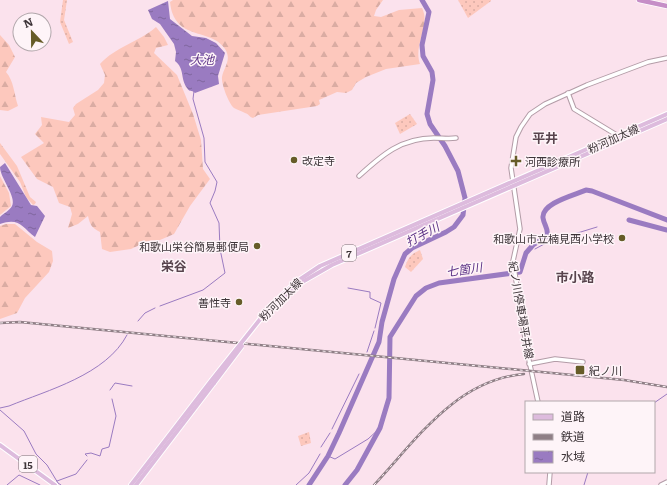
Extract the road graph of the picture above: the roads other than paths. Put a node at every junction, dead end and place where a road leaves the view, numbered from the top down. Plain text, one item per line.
1 (639, 0) edge
2 (667, 6) edge
3 (667, 58) edge
4 (568, 93) junction
5 (667, 114) edge
6 (667, 119) edge
7 (621, 137) junction
8 (456, 138) dead end
9 (359, 176) dead end
10 (513, 184) junction
11 (583, 362) dead end
12 (529, 364) junction
13 (213, 382) junction
14 (538, 401) edge
15 (0, 445) edge
16 (550, 473) edge
17 (667, 482) edge
18 (56, 485) edge
19 (131, 485) edge
20 (136, 485) edge
21 (550, 485) edge
22 (661, 485) edge

1 - 2 highway
3 - 4 street, 紀ノ川停車場平井線
4 - 7 street
4 - 10 street, 紀ノ川停車場平井線
5 - 7 main road, 粉河加太線 / 7
6 - 7 main road, 粉河加太線 / 7
7 - 10 main road, 粉河加太線 / 7
8 - 9 street
10 - 12 street, 紀ノ川停車場平井線
10 - 13 main road, 粉河加太線 / 7, bridge
11 - 12 street, 紀ノ川停車場平井線
12 - 14 street
13 - 19 main road, 粉河加太線 / 7
13 - 20 main road, 粉河加太線 / 7
15 - 18 main road, 15
16 - 21 street
17 - 22 street

